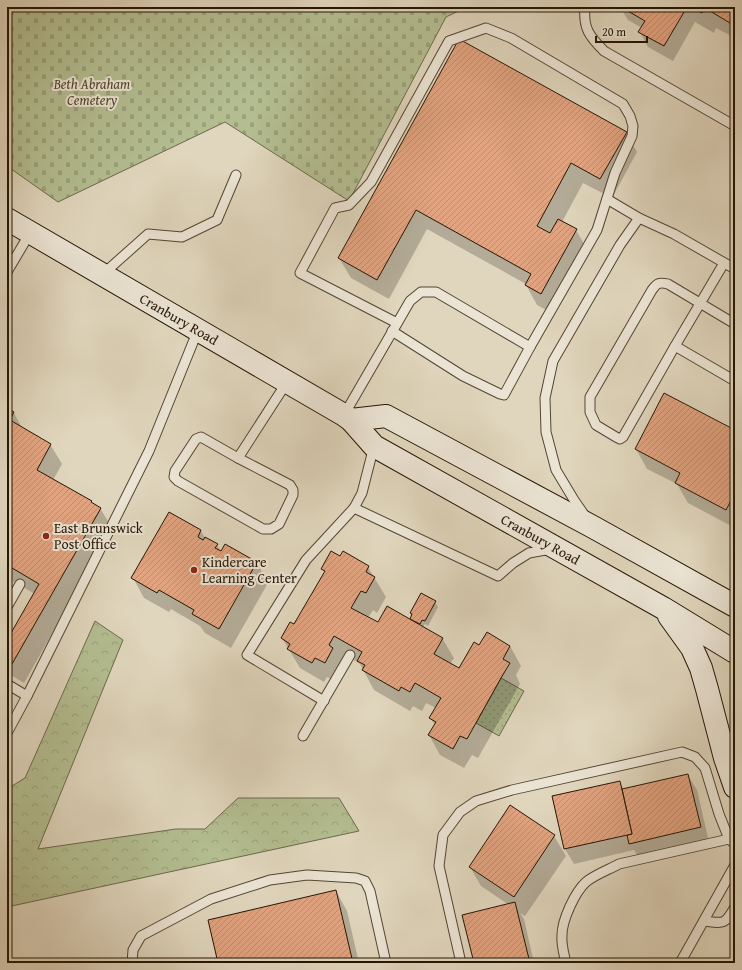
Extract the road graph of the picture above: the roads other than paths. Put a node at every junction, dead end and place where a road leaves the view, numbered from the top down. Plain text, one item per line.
1 (585, 7) edge
2 (735, 126) edge
3 (236, 175) dead end
4 (607, 199) junction
5 (639, 218) junction
6 (7, 220) edge
7 (30, 233) junction
8 (724, 263) junction
9 (735, 269) edge
10 (7, 272) edge
11 (102, 275) junction
12 (700, 303) junction
13 (735, 324) edge
14 (395, 327) junction
15 (198, 330) junction
16 (675, 346) junction
17 (530, 347) junction
18 (735, 381) edge
19 (287, 382) junction
20 (347, 417) junction
21 (374, 446) junction
22 (238, 458) junction
23 (354, 508) junction
24 (593, 527) junction
25 (555, 548) junction
26 (20, 584) dead end
27 (735, 606) edge
28 (7, 607) edge
29 (663, 608) junction
30 (735, 652) edge
31 (350, 655) dead end
32 (7, 684) edge
33 (27, 696) junction
34 (324, 701) junction
35 (7, 733) edge
36 (303, 736) dead end
37 (735, 787) edge
38 (732, 842) edge
39 (735, 865) edge
40 (735, 907) edge
41 (704, 921) junction
42 (132, 963) edge
43 (386, 963) edge
44 (461, 963) edge
45 (566, 963) edge
46 (680, 963) edge

1 - 2 lane
3 - 11 lane
4 - 5 lane
4 - 14 lane
4 - 17 lane
5 - 8 lane
5 - 24 lane
6 - 7 main road, Cranbury Road
7 - 10 lane
7 - 11 main road, Cranbury Road
8 - 9 lane
8 - 12 lane
11 - 15 main road, Cranbury Road
12 - 13 lane
12 - 16 lane
12 - 16 lane
14 - 17 lane
14 - 17 lane
14 - 20 lane
15 - 19 main road, Cranbury Road
15 - 33 lane
16 - 18 lane
19 - 20 main road, Cranbury Road
19 - 22 lane
20 - 21 main road, Cranbury Road
20 - 24 main road
21 - 23 lane
21 - 25 main road, Cranbury Road
22 - 22 lane
23 - 25 lane
23 - 34 lane
24 - 27 main road
25 - 29 main road, Cranbury Road
26 - 28 lane
29 - 30 main road, Cranbury Road
29 - 37 main road
31 - 34 lane
32 - 33 lane
33 - 35 lane
34 - 36 lane
38 - 44 lane
38 - 45 lane
39 - 41 lane
40 - 41 lane
41 - 46 lane
42 - 43 lane

